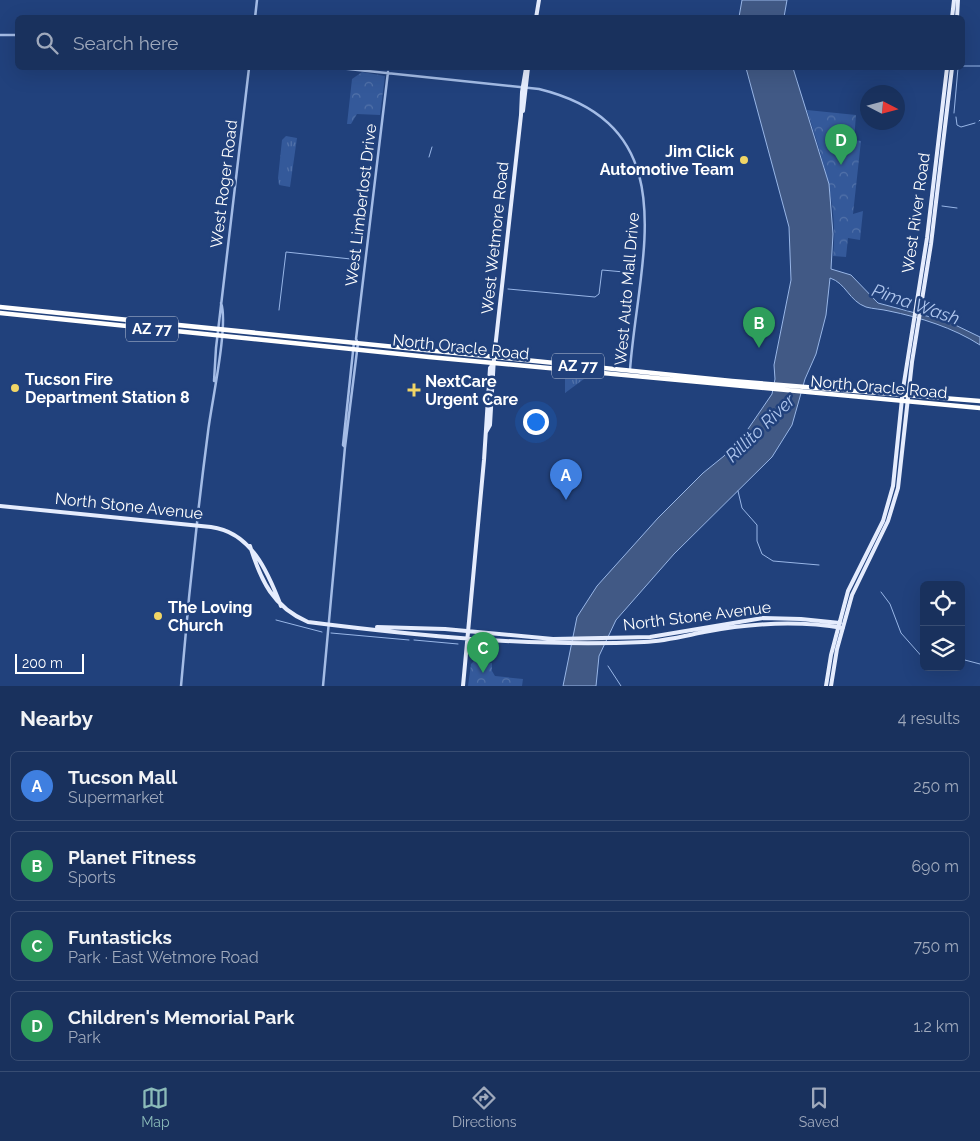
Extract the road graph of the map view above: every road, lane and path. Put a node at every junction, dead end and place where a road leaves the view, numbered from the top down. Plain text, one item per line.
1 (257, 0) edge
2 (539, 0) edge
3 (954, 0) edge
4 (958, 0) edge
5 (254, 15) edge
6 (536, 15) edge
7 (952, 15) edge
8 (957, 15) edge
9 (0, 35) edge
10 (15, 35) edge
11 (248, 70) edge
12 (364, 70) edge
13 (527, 70) edge
14 (947, 70) edge
15 (952, 70) edge
16 (388, 72) junction
17 (525, 88) junction
18 (0, 307) edge
19 (0, 313) edge
20 (150, 322) junction
21 (149, 328) junction
22 (220, 330) junction
23 (219, 336) junction
24 (289, 336) junction
25 (311, 339) junction
26 (267, 340) junction
27 (288, 342) junction
28 (356, 342) junction
29 (355, 349) junction
30 (422, 354) junction
31 (494, 360) junction
32 (630, 374) junction
33 (760, 383) junction
34 (731, 386) junction
35 (772, 387) junction
36 (826, 389) junction
37 (805, 393) junction
38 (902, 395) junction
39 (908, 395) junction
40 (347, 399) junction
41 (980, 401) edge
42 (901, 402) junction
43 (908, 402) junction
44 (351, 403) junction
45 (980, 408) edge
46 (344, 428) junction
47 (348, 432) junction
48 (345, 447) junction
49 (0, 506) edge
50 (197, 525) junction
51 (328, 624) junction
52 (838, 625) junction
53 (844, 625) junction
54 (374, 628) junction
55 (468, 632) junction
56 (467, 638) junction
57 (611, 640) junction
58 (181, 686) edge
59 (323, 686) edge
60 (463, 686) edge
61 (826, 686) edge
62 (831, 686) edge

1 - 5 street
2 - 6 main road
3 - 7 main road
4 - 8 main road
9 - 10 street
11 - 22 street, West Roger Road
12 - 16 street, West Auto Mall Drive
13 - 17 main road, West Wetmore Road
14 - 38 main road, West River Road
15 - 39 main road, West River Road
16 - 17 street, West Auto Mall Drive
16 - 28 street, West Limberlost Drive
17 - 31 main road, West Wetmore Road
17 - 32 street, West Auto Mall Drive
18 - 20 highway, North Oracle Road / AZ 77
19 - 21 highway, North Oracle Road / AZ 77
20 - 21 highway
20 - 22 highway, North Oracle Road / AZ 77
21 - 23 highway, North Oracle Road / AZ 77
22 - 23 street, West Roger Road
22 - 24 highway, North Oracle Road / AZ 77
23 - 26 highway, North Oracle Road / AZ 77
23 - 50 street, West Roger Road
24 - 25 highway, North Oracle Road / AZ 77
24 - 26 highway
25 - 27 highway
25 - 28 highway, North Oracle Road / AZ 77
26 - 27 highway, North Oracle Road / AZ 77
27 - 29 highway, North Oracle Road / AZ 77
28 - 29 street, West Limberlost Drive
28 - 30 highway, North Oracle Road / AZ 77
29 - 30 highway, North Oracle Road / AZ 77
29 - 40 street, West Limberlost Drive
29 - 44 street, West Limberlost Drive
30 - 31 highway, North Oracle Road / AZ 77
30 - 31 highway, North Oracle Road / AZ 77
31 - 32 highway, North Oracle Road / AZ 77
31 - 55 main road, West Wetmore Road
32 - 33 highway, North Oracle Road / AZ 77
32 - 34 highway, North Oracle Road / AZ 77
33 - 34 highway
33 - 35 highway, North Oracle Road / AZ 77
34 - 35 highway, North Oracle Road / AZ 77
35 - 36 highway, North Oracle Road / AZ 77
35 - 37 highway, North Oracle Road / AZ 77
36 - 37 highway
36 - 38 highway, North Oracle Road / AZ 77
37 - 42 highway, North Oracle Road / AZ 77
38 - 39 highway, North Oracle Road / AZ 77
38 - 42 main road, West River Road
39 - 41 highway, North Oracle Road / AZ 77
39 - 43 main road, West River Road
40 - 44 street
40 - 46 street, West Limberlost Drive
42 - 43 highway, North Oracle Road / AZ 77
42 - 52 main road, West River Road
43 - 45 highway, North Oracle Road / AZ 77
43 - 53 main road, West River Road
44 - 47 street, West Limberlost Drive
46 - 47 street
46 - 48 street, West Limberlost Drive
47 - 48 street, West Limberlost Drive
48 - 51 street, West Limberlost Drive
49 - 50 main road, North Stone Avenue
50 - 51 main road, North Stone Avenue
50 - 58 street, West Roger Road
51 - 54 main road, North Stone Avenue
51 - 59 street, West Limberlost Drive
52 - 53 main road, North Stone Avenue
52 - 57 main road, North Stone Avenue
52 - 61 main road, West River Road
53 - 62 main road, West River Road
54 - 55 main road, North Stone Avenue
54 - 56 main road, North Stone Avenue
55 - 56 main road, West Wetmore Road
55 - 57 main road, North Stone Avenue
56 - 57 main road, North Stone Avenue
56 - 60 main road, West Wetmore Road

